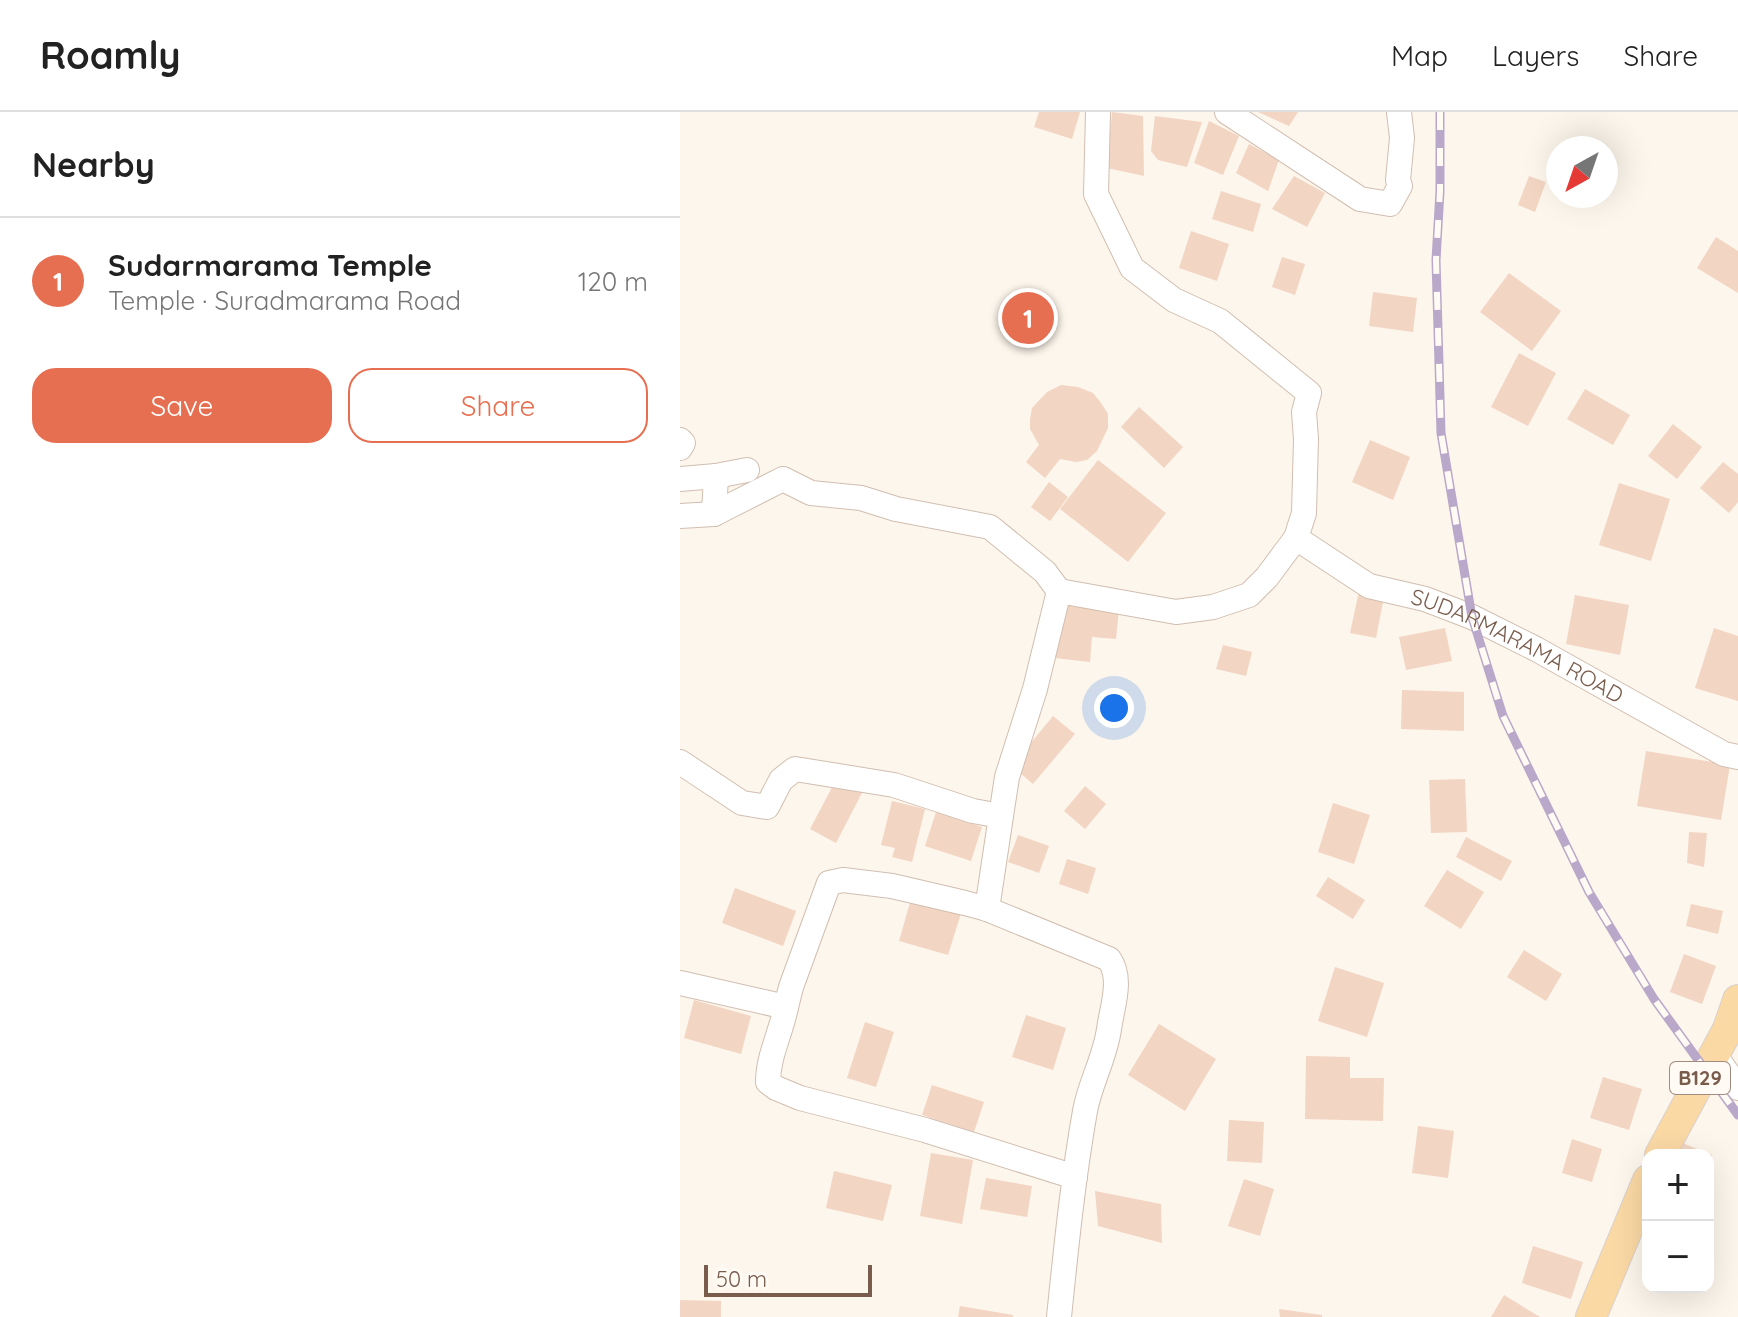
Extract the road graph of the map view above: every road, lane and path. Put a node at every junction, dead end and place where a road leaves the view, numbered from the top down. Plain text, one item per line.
1 (1098, 112) edge
2 (1227, 112) edge
3 (1399, 112) edge
4 (680, 440) edge
5 (680, 448) edge
6 (747, 470) dead end
7 (716, 476) junction
8 (680, 479) edge
9 (714, 514) junction
10 (680, 516) edge
11 (1296, 538) junction
12 (1059, 591) junction
13 (1738, 757) edge
14 (680, 762) edge
15 (1001, 816) junction
16 (987, 909) junction
17 (680, 983) edge
18 (1738, 1000) edge
19 (786, 1007) junction
20 (1714, 1054) junction
21 (1738, 1088) edge
22 (1663, 1149) edge
23 (1075, 1177) junction
24 (1642, 1194) edge
25 (1059, 1317) edge
26 (1591, 1317) edge

1 - 11 street
2 - 3 street
4 - 5 street
6 - 7 street
7 - 8 street
7 - 9 street
9 - 10 street
9 - 12 street
11 - 12 street
11 - 13 street, SUDARMARAMA ROAD
12 - 15 street
14 - 15 street
15 - 16 street
16 - 19 street
16 - 23 street
17 - 19 street
18 - 20 main road, B129
19 - 23 street
20 - 21 street
20 - 22 main road, B129
23 - 25 street
24 - 26 main road

